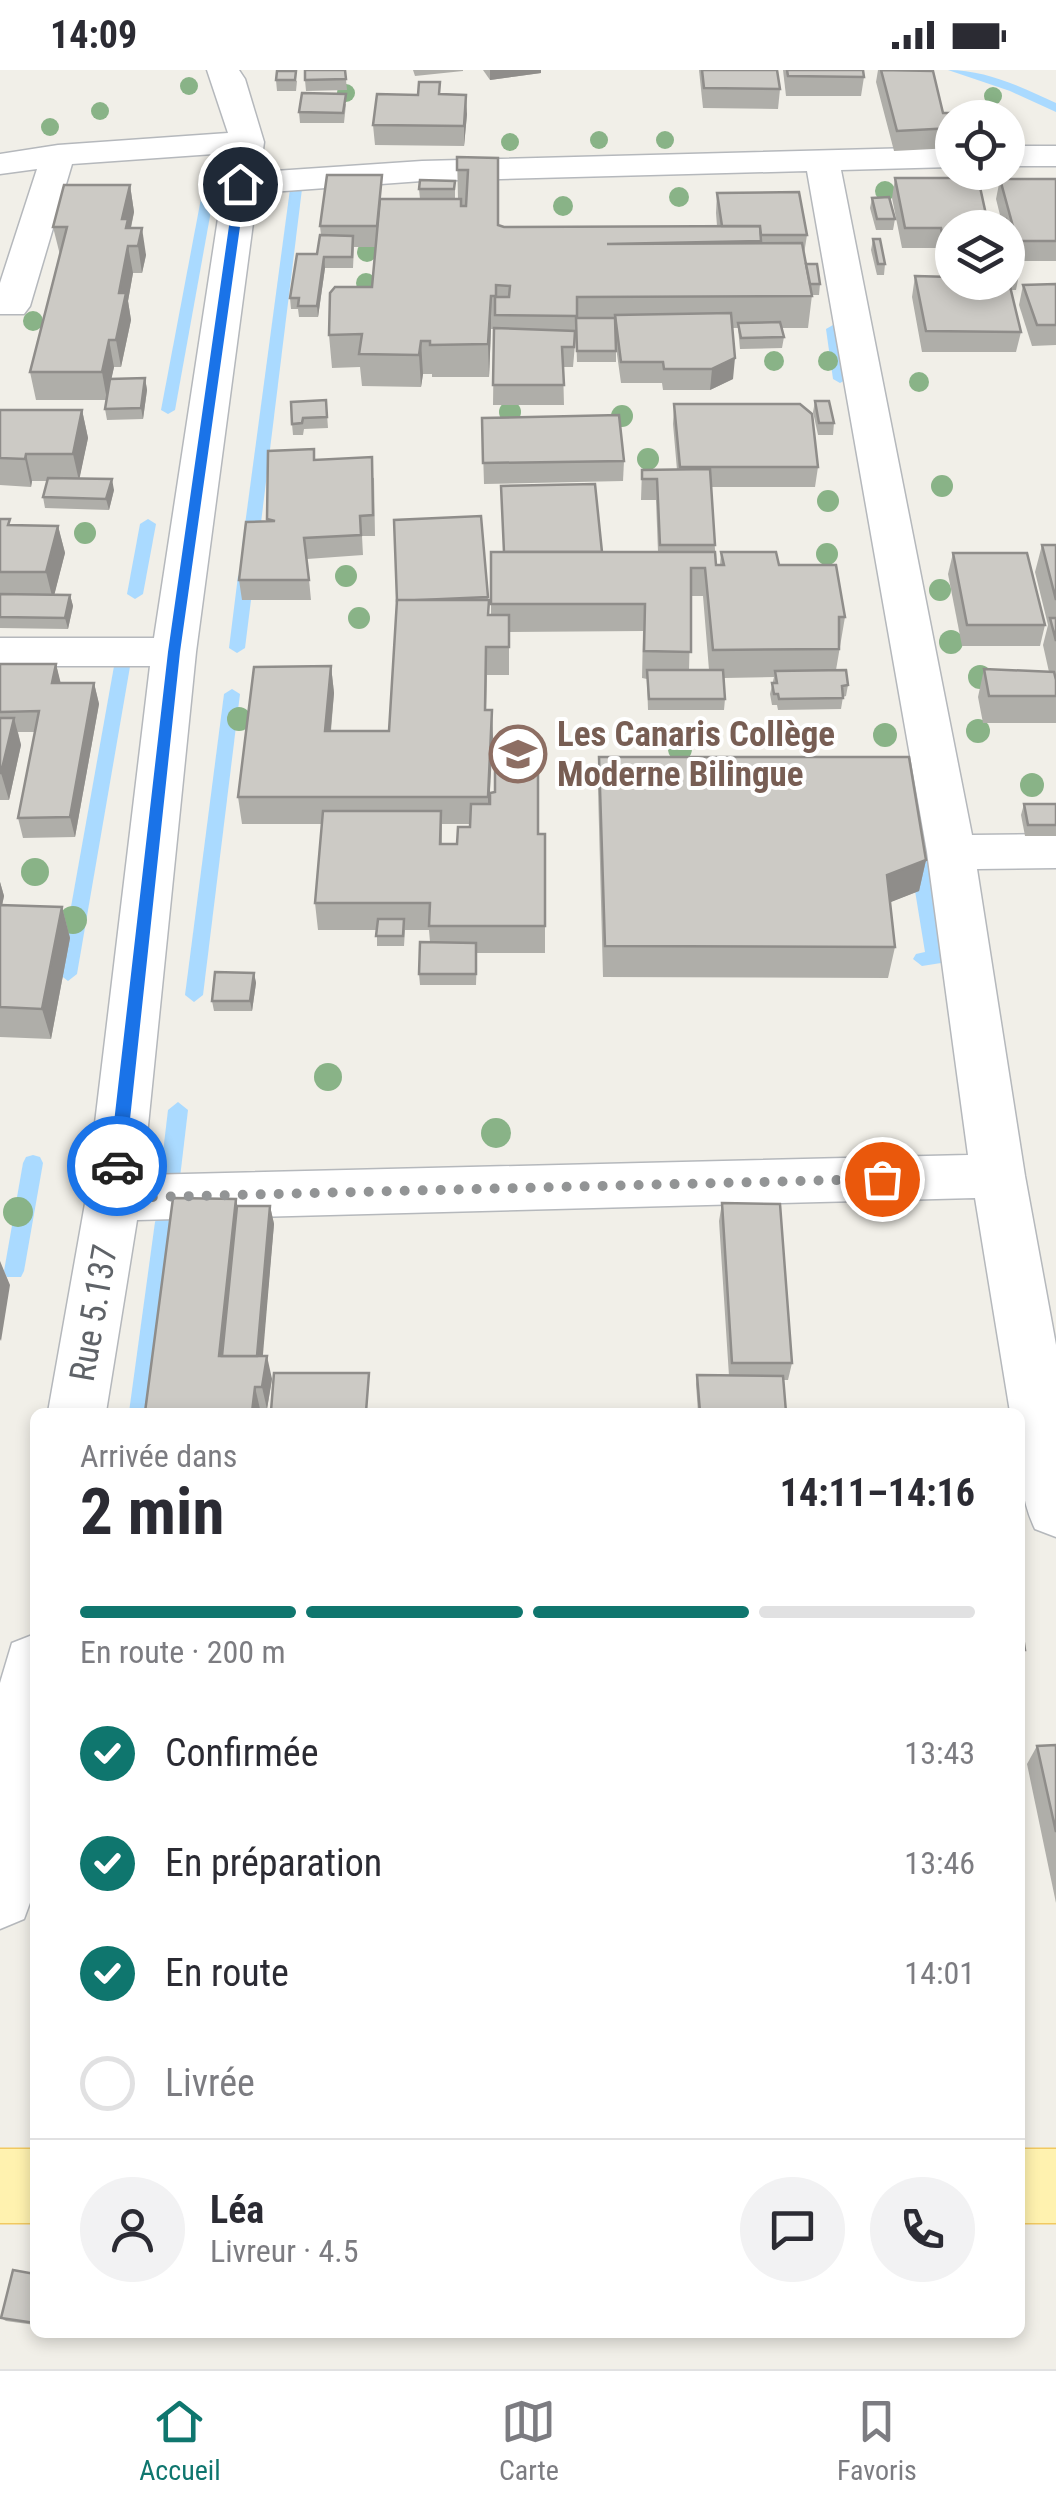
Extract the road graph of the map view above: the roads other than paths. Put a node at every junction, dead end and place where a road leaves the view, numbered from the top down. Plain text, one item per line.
1 (223, 70) edge
2 (58, 156) junction
3 (1025, 156) edge
4 (1056, 156) edge
5 (935, 157) edge
6 (822, 158) junction
7 (244, 163) junction
8 (0, 164) edge
9 (11, 306) dead end
10 (0, 652) edge
11 (174, 652) junction
12 (1056, 851) edge
13 (951, 852) junction
14 (998, 1176) junction
15 (113, 1198) junction
16 (78, 1408) edge
17 (1056, 1510) edge
18 (30, 1697) edge
19 (0, 1894) edge
20 (0, 2186) edge
21 (30, 2186) edge
22 (1025, 2186) edge
23 (1056, 2186) edge

1 - 7 street
2 - 7 street
2 - 8 street
2 - 9 street
3 - 4 street
5 - 6 street
6 - 7 street
6 - 13 street
7 - 11 street, Rue 5.137
10 - 11 street
11 - 15 street, Rue 5.137
12 - 13 street
13 - 14 street
14 - 15 street
14 - 17 street
15 - 16 street, Rue 5.137
18 - 19 street
20 - 21 main road
22 - 23 main road

